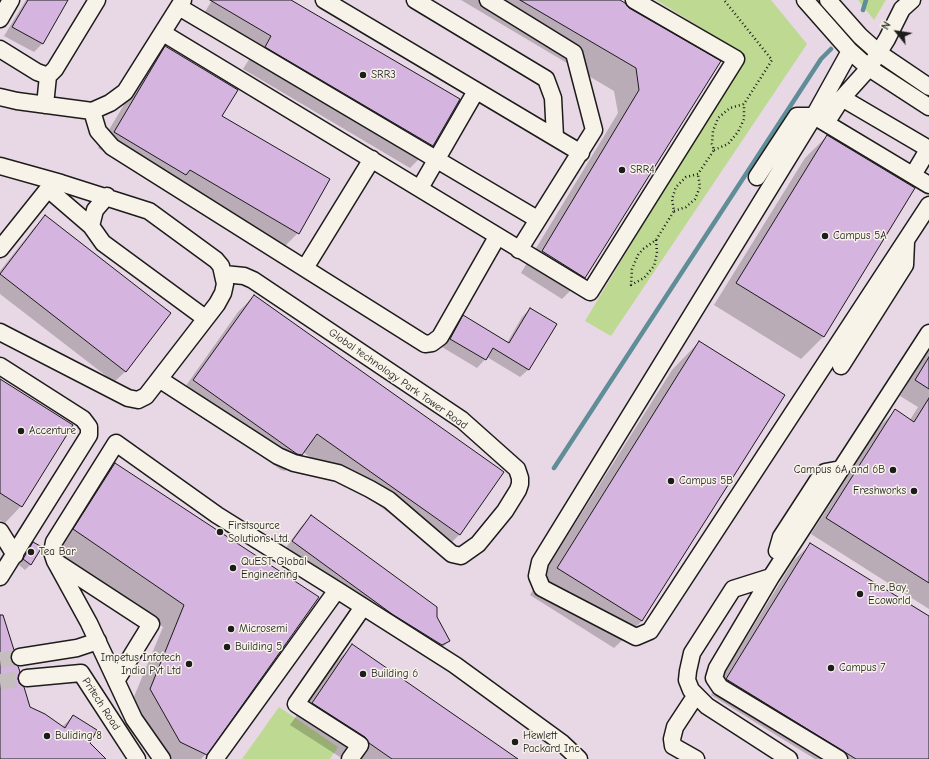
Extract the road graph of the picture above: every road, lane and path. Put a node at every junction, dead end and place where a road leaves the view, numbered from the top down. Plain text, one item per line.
1 (11, 0) edge
2 (324, 0) edge
3 (415, 0) edge
4 (488, 0) edge
5 (634, 0) edge
6 (724, 0) edge
7 (805, 0) edge
8 (828, 0) edge
9 (912, 0) edge
10 (92, 2) edge
11 (181, 4) edge
12 (0, 18) edge
13 (163, 33) junction
14 (0, 49) edge
15 (850, 50) junction
16 (878, 53) junction
17 (869, 68) junction
18 (48, 76) junction
19 (929, 87) edge
20 (476, 91) junction
21 (0, 97) edge
22 (842, 98) junction
23 (744, 104) junction
24 (45, 105) junction
25 (929, 107) edge
26 (92, 111) junction
27 (820, 119) junction
28 (555, 137) junction
29 (929, 149) edge
30 (714, 150) junction
31 (581, 153) junction
32 (372, 159) junction
33 (437, 159) junction
34 (0, 166) edge
35 (698, 174) junction
36 (913, 175) junction
37 (757, 177) dead end
38 (929, 185) edge
39 (55, 186) junction
40 (420, 188) junction
41 (107, 196) junction
42 (929, 205) edge
43 (674, 211) junction
44 (537, 219) junction
45 (91, 226) junction
46 (497, 237) junction
47 (656, 240) junction
48 (906, 242) junction
49 (0, 249) edge
50 (519, 250) junction
51 (305, 268) junction
52 (224, 274) junction
53 (205, 318) junction
54 (0, 332) edge
55 (929, 333) edge
56 (0, 366) edge
57 (841, 366) dead end
58 (159, 379) junction
59 (841, 469) junction
60 (0, 531) edge
61 (777, 551) dead end
62 (15, 555) junction
63 (55, 561) junction
64 (0, 577) edge
65 (771, 577) junction
66 (337, 590) junction
67 (363, 607) junction
68 (98, 641) junction
69 (20, 657) tunnel mouth
70 (27, 678) tunnel mouth
71 (116, 681) junction
72 (696, 695) junction
73 (137, 759) edge
74 (162, 759) edge
75 (215, 759) edge
76 (350, 759) edge
77 (579, 759) edge
78 (696, 759) edge
79 (789, 759) edge
80 (839, 759) edge

1 - 12 street
2 - 20 street
3 - 28 street
4 - 31 street
5 - 50 street
6 - 23 path
7 - 15 street
8 - 16 street
9 - 16 street
10 - 18 street
11 - 13 street
11 - 33 street
13 - 26 street
13 - 32 street
14 - 18 street
15 - 17 street
15 - 27 street
16 - 17 street
16 - 19 street
17 - 22 street
17 - 25 street
18 - 24 street
20 - 28 street
20 - 33 street
21 - 24 street
22 - 27 street
22 - 29 street
23 - 30 path
23 - 30 path
24 - 26 street
26 - 51 street
27 - 36 street
27 - 37 street
27 - 48 street
28 - 31 street
29 - 36 street
30 - 35 path
31 - 44 street
32 - 40 street
32 - 51 street
33 - 40 street
33 - 44 street
34 - 39 street
35 - 43 path
35 - 43 path
36 - 38 street
39 - 41 street
39 - 45 street
39 - 49 street
40 - 46 street
41 - 45 street
41 - 52 street
42 - 48 street
43 - 47 path
44 - 50 street
45 - 53 street
46 - 50 street
46 - 51 street
47 - 47 path
48 - 57 street
52 - 53 street
52 - 58 street, Global technology Park Tower Road
53 - 58 street
54 - 58 street
55 - 59 street
56 - 62 street
59 - 61 street
59 - 65 street
60 - 62 street
62 - 64 street
63 - 66 street
63 - 68 street
63 - 71 street
65 - 72 street
65 - 80 street
66 - 67 street
66 - 75 street
67 - 76 street
67 - 77 street
68 - 69 street
68 - 71 street
70 - 73 street, Pritech Road
71 - 74 street
72 - 78 street
72 - 79 street

